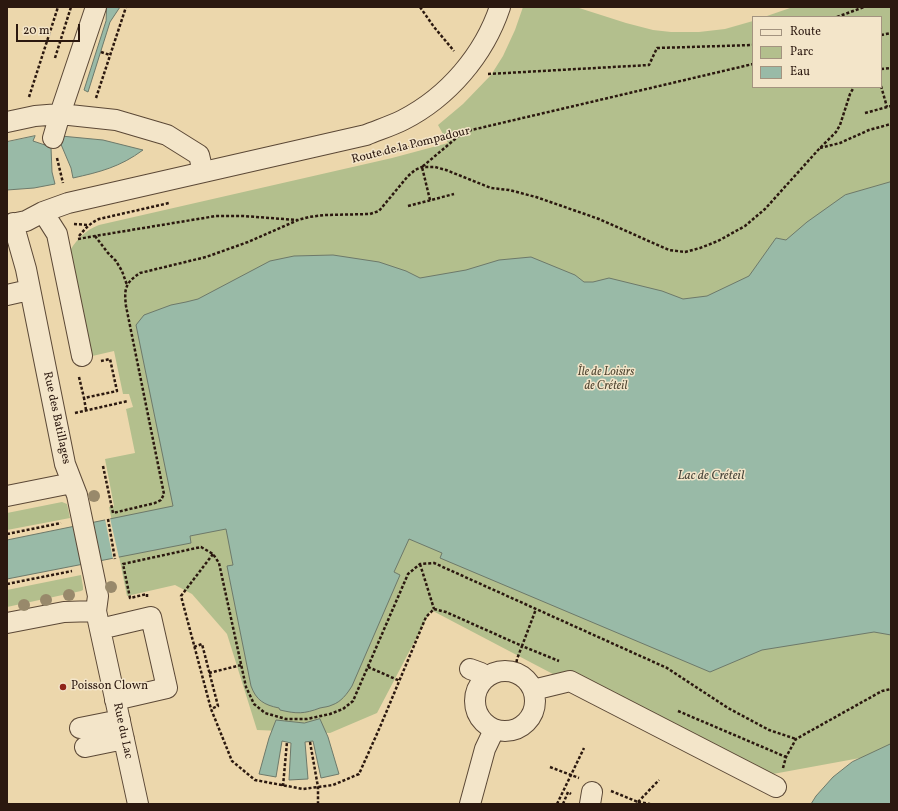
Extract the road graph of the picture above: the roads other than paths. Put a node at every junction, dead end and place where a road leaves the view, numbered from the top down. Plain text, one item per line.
1 (96, 7) edge
2 (500, 7) edge
3 (60, 114) junction
4 (7, 122) edge
5 (53, 138) dead end
6 (203, 172) junction
7 (43, 212) junction
8 (10, 224) edge
9 (29, 290) junction
10 (7, 295) edge
11 (86, 364) road end
12 (72, 483) junction
13 (7, 496) edge
14 (98, 620) junction
15 (7, 623) edge
16 (533, 690) junction
17 (115, 700) junction
18 (120, 720) junction
19 (80, 728) dead end
20 (494, 730) junction
21 (124, 739) junction
22 (85, 747) dead end
23 (776, 787) road end
24 (138, 804) edge
25 (470, 804) edge

1 - 3 street
2 - 6 street, Route de la Pompadour
3 - 4 street
3 - 5 street
3 - 6 street
6 - 7 street, Route de la Pompadour
7 - 8 street, Route de la Pompadour
7 - 11 street
8 - 9 street, Rue des Batillages
9 - 10 street
9 - 12 street, Rue des Batillages
12 - 13 street
12 - 14 street, Rue des Batillages
14 - 15 street
14 - 17 street, Rue du Lac
14 - 17 street
16 - 20 street
16 - 20 street
16 - 23 street
17 - 18 street, Rue du Lac
18 - 19 street
18 - 21 street, Rue du Lac
20 - 25 street
21 - 22 street
21 - 24 street, Rue du Lac

